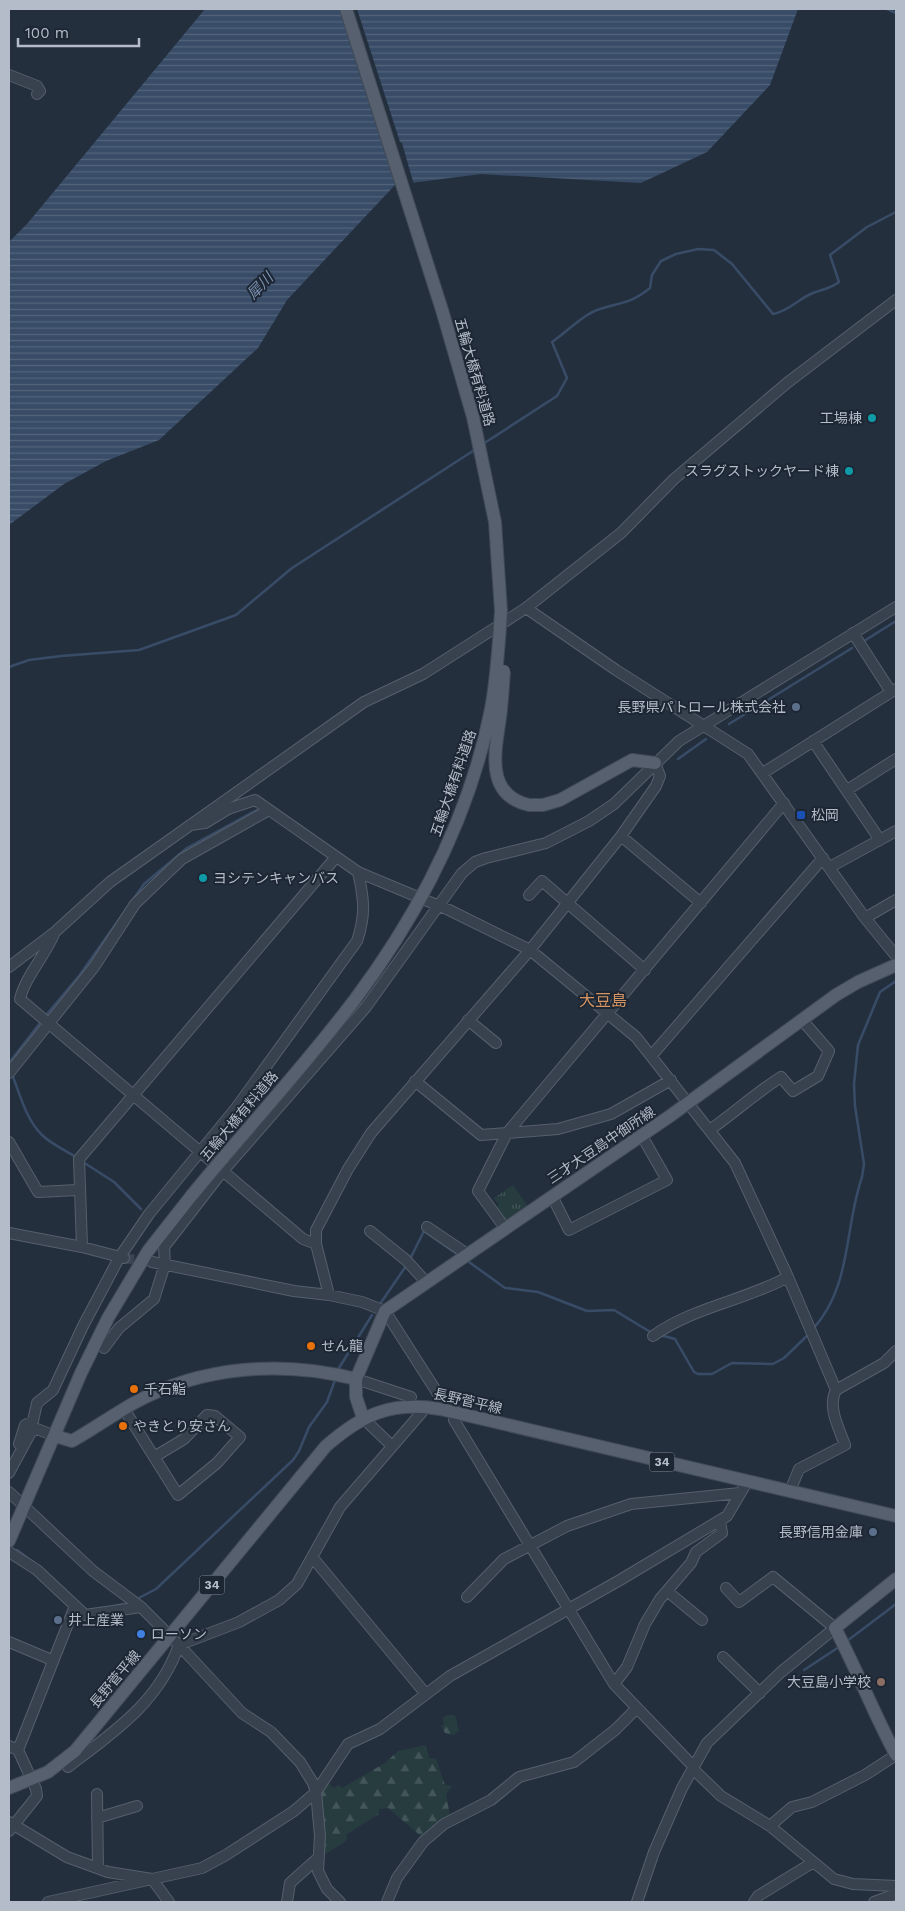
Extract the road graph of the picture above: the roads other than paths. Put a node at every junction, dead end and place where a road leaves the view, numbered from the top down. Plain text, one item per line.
1 (346, 9) edge
2 (9, 75) edge
3 (37, 94) dead end
4 (896, 300) edge
5 (896, 607) edge
6 (526, 608) junction
7 (501, 612) junction
8 (852, 633) junction
9 (894, 691) edge
10 (704, 724) junction
11 (813, 741) junction
12 (896, 759) edge
13 (655, 764) junction
14 (763, 773) junction
15 (847, 790) junction
16 (784, 803) junction
17 (268, 810) junction
18 (187, 826) junction
19 (896, 831) edge
20 (621, 836) junction
21 (880, 840) junction
22 (336, 856) junction
23 (824, 858) junction
24 (830, 867) junction
25 (358, 872) junction
26 (530, 895) dead end
27 (896, 900) edge
28 (568, 903) junction
29 (701, 903) junction
30 (438, 906) junction
31 (865, 918) junction
32 (55, 932) junction
33 (530, 950) junction
34 (896, 956) edge
35 (896, 965) edge
36 (9, 967) edge
37 (645, 970) junction
38 (608, 1013) junction
39 (468, 1020) junction
40 (803, 1021) junction
41 (48, 1024) junction
42 (496, 1043) dead end
43 (652, 1055) junction
44 (9, 1073) edge
45 (671, 1080) junction
46 (415, 1081) junction
47 (133, 1096) junction
48 (688, 1103) junction
49 (711, 1130) junction
50 (506, 1133) junction
51 (642, 1136) junction
52 (9, 1142) edge
53 (199, 1152) junction
54 (222, 1172) junction
55 (78, 1190) junction
56 (552, 1196) junction
57 (427, 1227) dead end
58 (505, 1228) junction
59 (370, 1232) dead end
60 (9, 1233) edge
61 (316, 1244) junction
62 (82, 1246) junction
63 (467, 1254) junction
64 (121, 1258) junction
65 (152, 1262) tunnel mouth
66 (165, 1264) junction
67 (788, 1277) junction
68 (426, 1282) junction
69 (329, 1295) junction
70 (385, 1311) junction
71 (655, 1334) dead end
72 (104, 1348) dead end
73 (896, 1351) edge
74 (356, 1378) junction
75 (836, 1390) junction
76 (411, 1397) dead end
77 (124, 1409) junction
78 (440, 1409) junction
79 (422, 1412) dead end
80 (455, 1412) junction
81 (363, 1418) junction
82 (33, 1421) junction
83 (55, 1436) junction
84 (391, 1446) junction
85 (154, 1457) junction
86 (12, 1469) edge
87 (747, 1482) junction
88 (790, 1491) junction
89 (9, 1494) edge
90 (740, 1494) junction
91 (23, 1507) junction
92 (896, 1516) edge
93 (720, 1520) junction
94 (9, 1541) edge
95 (530, 1544) junction
96 (9, 1552) edge
97 (313, 1558) junction
98 (896, 1579) edge
99 (726, 1588) dead end
100 (667, 1591) junction
101 (467, 1597) dead end
102 (136, 1604) junction
103 (74, 1606) junction
104 (568, 1610) junction
105 (702, 1620) dead end
106 (835, 1628) junction
107 (175, 1640) junction
108 (9, 1642) edge
109 (723, 1657) dead end
110 (52, 1660) junction
111 (614, 1684) junction
112 (425, 1693) junction
113 (760, 1693) junction
114 (637, 1708) junction
115 (13, 1748) edge
116 (896, 1755) edge
117 (68, 1767) dead end
118 (693, 1767) junction
119 (32, 1780) junction
120 (9, 1788) edge
121 (316, 1792) junction
122 (97, 1794) dead end
123 (137, 1806) dead end
124 (97, 1818) junction
125 (11, 1826) edge
126 (770, 1826) junction
127 (318, 1858) junction
128 (812, 1863) junction
129 (98, 1868) junction
130 (152, 1879) junction
131 (896, 1886) edge
132 (896, 1894) edge
133 (84, 1898) edge
134 (51, 1902) edge
135 (169, 1902) edge
136 (287, 1902) edge
137 (340, 1902) edge
138 (387, 1902) edge
139 (638, 1902) edge
140 (754, 1902) edge
141 (874, 1902) edge

1 - 7 main road, 五輪大橋有料道路
2 - 3 street
4 - 6 street
5 - 8 street
6 - 10 street
6 - 18 street
7 - 13 main road, bridge
7 - 83 main road, 五輪大橋有料道路, bridge
8 - 9 street
8 - 10 street
9 - 11 street
10 - 13 street
10 - 14 street
11 - 14 street
11 - 15 street
12 - 15 street
13 - 20 street
13 - 30 street
14 - 16 street
15 - 21 street
16 - 23 street
16 - 29 street
17 - 18 street
17 - 22 street
17 - 41 street
18 - 32 street
19 - 21 street
20 - 28 street
20 - 29 street
21 - 24 street
22 - 25 street
22 - 47 street
23 - 24 street
23 - 43 street
24 - 31 street
25 - 30 street
25 - 53 street
26 - 28 street
27 - 31 street
28 - 33 street
28 - 37 street
29 - 37 street
30 - 33 street
30 - 54 street
31 - 34 street
32 - 36 street
32 - 41 street
33 - 38 street
33 - 39 street
35 - 40 main road, 三才大豆島中御所線
37 - 38 street
38 - 43 street
38 - 50 street
39 - 42 street
39 - 46 street
40 - 48 main road, 三才大豆島中御所線
40 - 49 street
41 - 44 street
41 - 47 street
43 - 45 street
45 - 48 street
45 - 50 street
46 - 50 street
46 - 61 street
47 - 53 street
47 - 55 street
48 - 49 street
48 - 51 main road, 三才大豆島中御所線
49 - 67 street
50 - 58 street
51 - 56 main road, 三才大豆島中御所線
51 - 56 street
52 - 55 street
53 - 54 street
53 - 64 street
54 - 61 street
54 - 66 street
55 - 62 street
56 - 58 main road, 三才大豆島中御所線
57 - 63 street
58 - 63 main road, 三才大豆島中御所線
59 - 68 street
60 - 62 street
61 - 69 street
62 - 64 street
63 - 68 main road, 三才大豆島中御所線
64 - 82 street
65 - 66 street
66 - 69 street
66 - 72 street
67 - 71 street
67 - 75 street
68 - 70 main road, 三才大豆島中御所線
69 - 70 street
70 - 74 main road
70 - 78 street
73 - 75 street
74 - 76 street
74 - 77 main road
74 - 81 main road
75 - 88 street
77 - 83 main road
77 - 85 street
78 - 80 main road, 長野菅平線 / 34
78 - 81 main road, 長野菅平線 / 34
79 - 84 street
80 - 87 main road, 長野菅平線 / 34
80 - 95 street
81 - 84 street
81 - 107 main road, 長野菅平線 / 34
82 - 83 street
82 - 86 street
83 - 86 street
83 - 91 main road
84 - 97 street
85 - 85 street
87 - 88 main road, 長野菅平線 / 34
87 - 90 street
88 - 92 main road, 長野菅平線 / 34
89 - 91 street
90 - 93 street
90 - 95 street
91 - 94 main road
91 - 102 street
93 - 100 street
93 - 104 street
95 - 101 street
95 - 104 street
96 - 103 street
97 - 107 street
97 - 112 street
98 - 106 main road
99 - 106 street
100 - 105 street
100 - 111 street
102 - 103 street
102 - 107 street
103 - 110 street
104 - 111 street
104 - 112 street
106 - 113 street
106 - 116 main road
107 - 117 street
107 - 119 main road, 長野菅平線 / 34
107 - 121 street
108 - 110 street
109 - 113 street
110 - 115 street
111 - 114 street
112 - 121 street
113 - 118 street
114 - 118 street
114 - 138 street
115 - 119 street
116 - 126 street
118 - 126 street
118 - 139 street
119 - 120 main road, 長野菅平線 / 34
119 - 125 street
121 - 127 street
121 - 130 street
122 - 124 street
123 - 124 street
124 - 129 street
125 - 129 street
126 - 128 street
127 - 136 street
127 - 137 street
128 - 131 street
128 - 140 street
129 - 130 street
130 - 133 street
130 - 135 street
132 - 141 street
133 - 134 street

